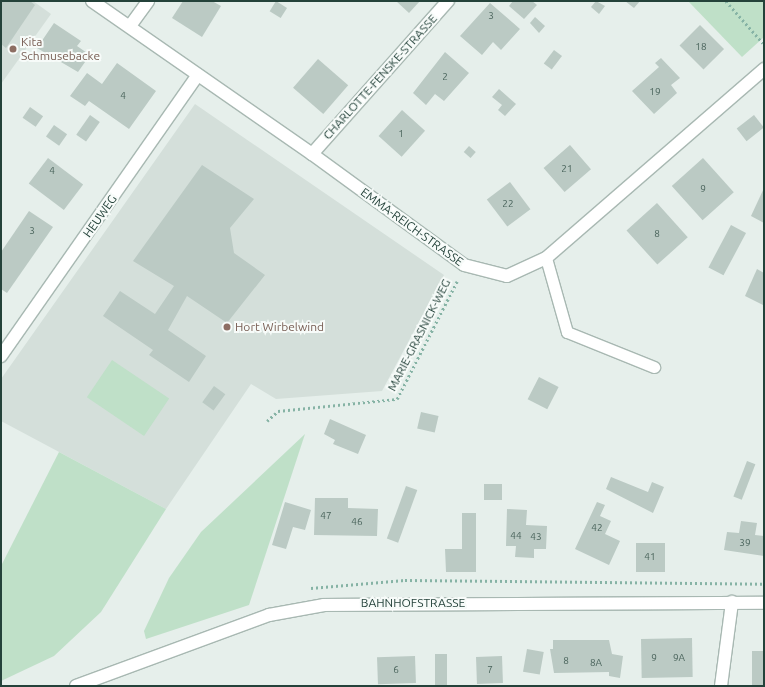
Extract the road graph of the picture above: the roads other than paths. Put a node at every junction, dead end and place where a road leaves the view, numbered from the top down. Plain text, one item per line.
1 (92, 1) edge
2 (148, 1) edge
3 (448, 1) edge
4 (130, 26) junction
5 (764, 69) edge
6 (198, 75) junction
7 (312, 154) junction
8 (546, 258) junction
9 (1, 356) edge
10 (654, 367) dead end
11 (732, 602) junction
12 (764, 603) edge
13 (76, 686) edge
14 (721, 686) edge

1 - 4 street, EMMA-REICH-STRASSE
2 - 4 street
3 - 7 street, CHARLOTTE-FENSKE-STRASSE
4 - 6 street, EMMA-REICH-STRASSE
5 - 8 street, EMMA-REICH-STRASSE
6 - 7 street, EMMA-REICH-STRASSE
6 - 9 street, HEUWEG
7 - 8 street, EMMA-REICH-STRASSE
8 - 10 lane
11 - 12 street, BAHNHOFSTRASSE
11 - 13 street, BAHNHOFSTRASSE
11 - 14 street

